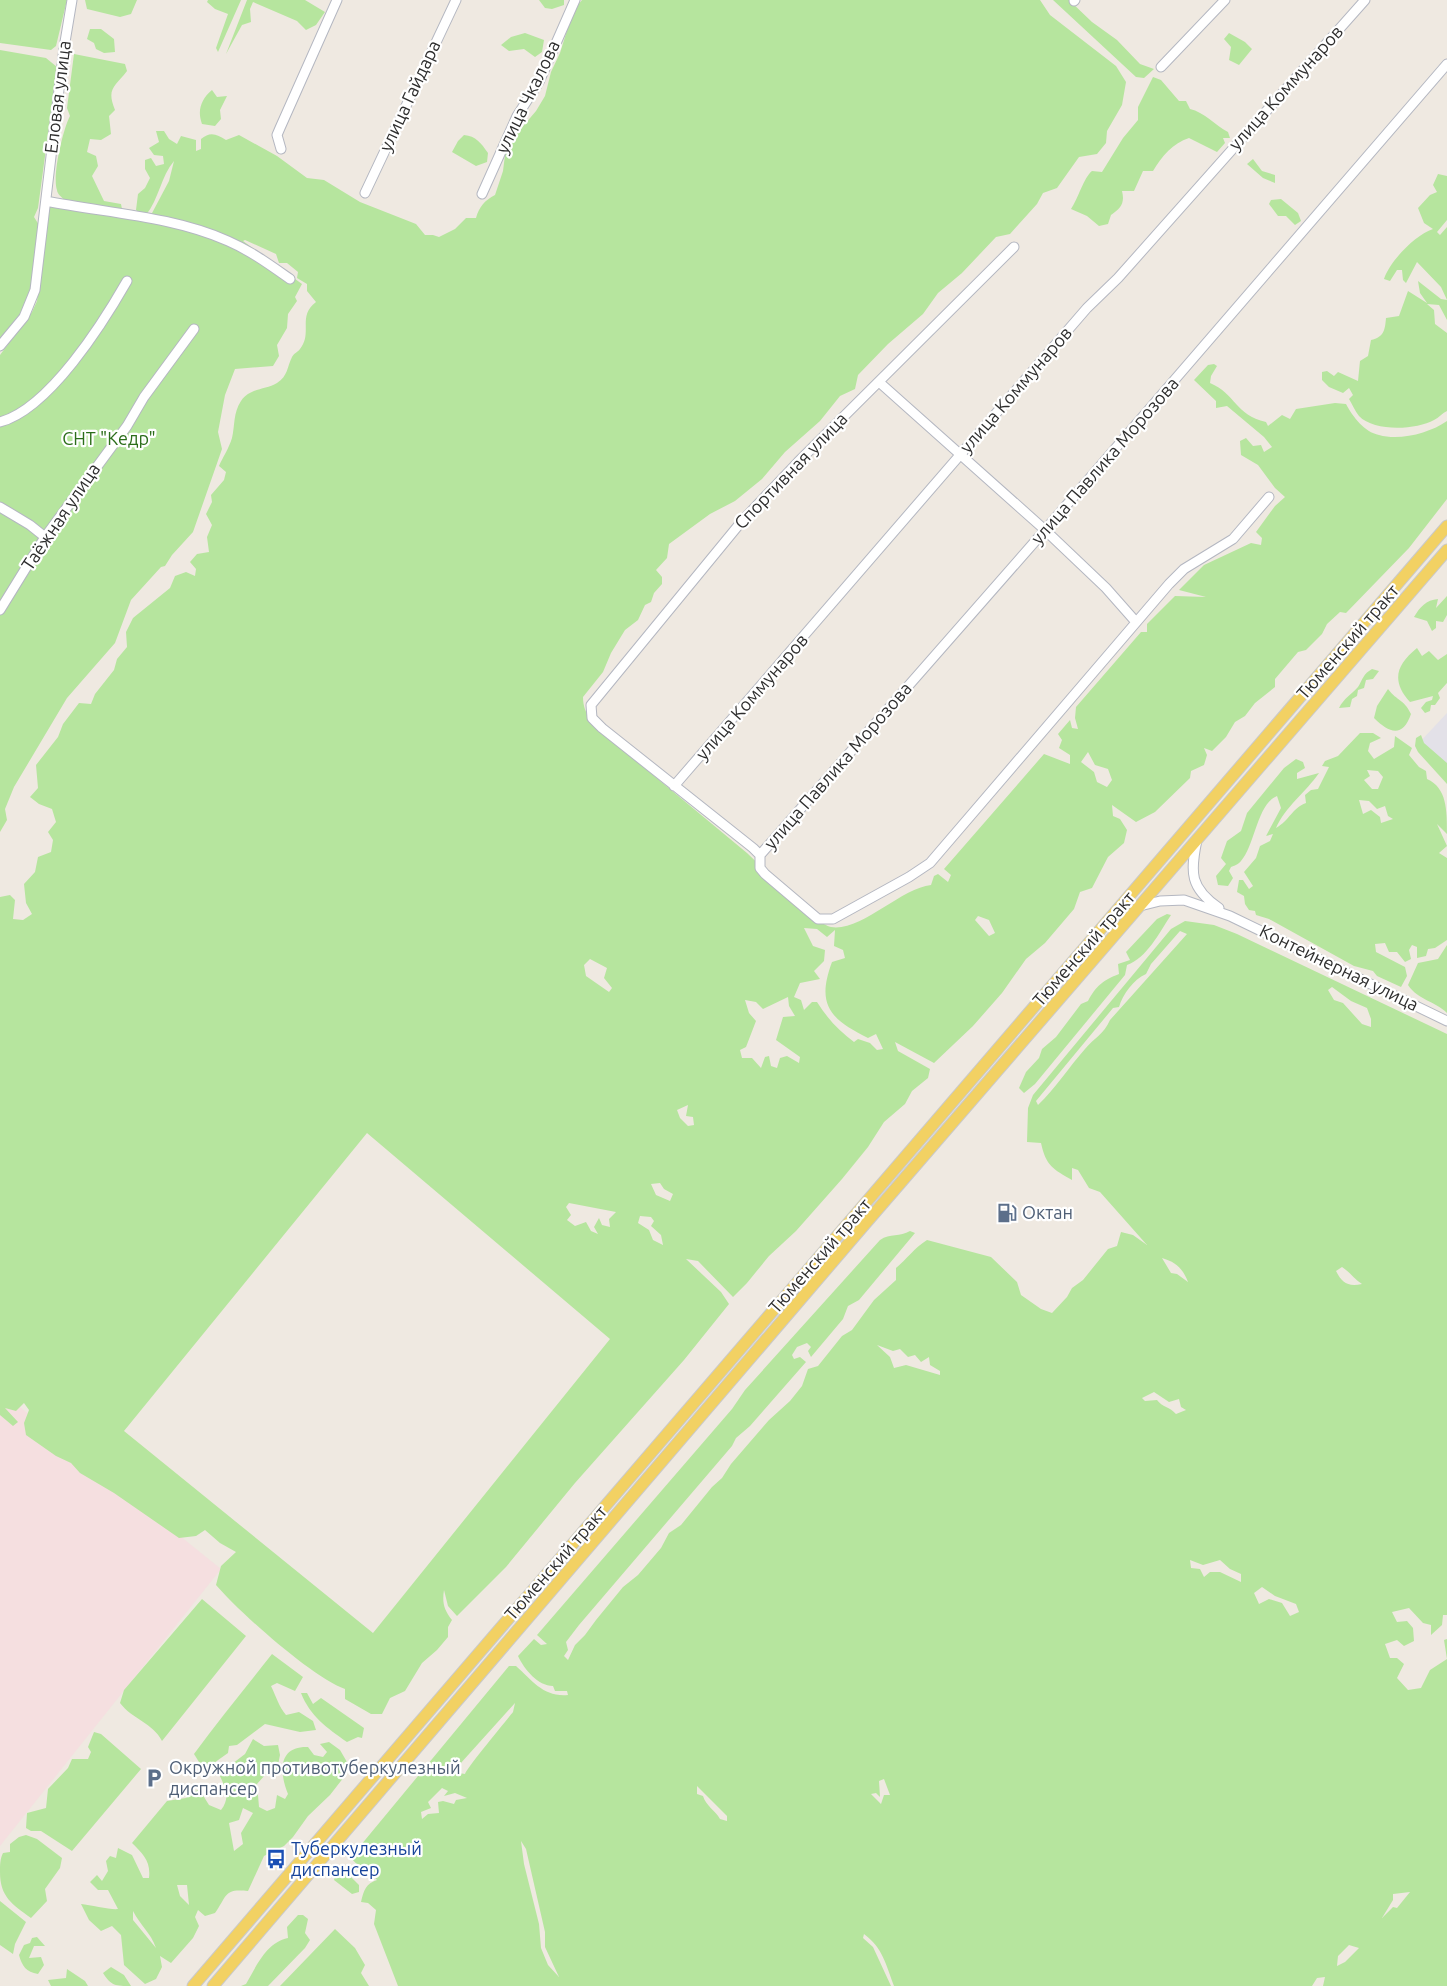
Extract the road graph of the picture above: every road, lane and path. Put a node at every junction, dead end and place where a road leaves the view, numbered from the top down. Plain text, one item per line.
1 (72, 0) edge
2 (337, 0) edge
3 (456, 0) edge
4 (574, 0) edge
5 (1225, 0) edge
6 (1365, 0) edge
7 (1447, 64) edge
8 (1161, 67) dead end
9 (280, 149) dead end
10 (365, 193) dead end
11 (482, 194) dead end
12 (47, 198) junction
13 (1014, 247) dead end
14 (290, 279) dead end
15 (127, 280) dead end
16 (194, 329) dead end
17 (0, 346) edge
18 (879, 382) junction
19 (0, 422) edge
20 (960, 456) junction
21 (1269, 498) dead end
22 (0, 507) edge
23 (1447, 526) edge
24 (1045, 530) junction
25 (45, 537) junction
26 (1447, 550) edge
27 (0, 610) edge
28 (1136, 622) junction
29 (674, 786) junction
30 (1198, 839) junction
31 (760, 855) junction
32 (1140, 906) junction
33 (1230, 916) junction
34 (1447, 1021) edge
35 (193, 1986) edge
36 (213, 1986) edge

1 - 12 street, Еловая улица
2 - 9 street
3 - 10 street, улица Гайдара
4 - 11 street, улица Чкалова
5 - 8 street
6 - 20 street, улица Коммунаров
7 - 24 street, улица Павлика Морозова
12 - 14 street
12 - 17 street, Еловая улица
13 - 18 street, Спортивная улица
15 - 19 street
16 - 25 street, Таёжная улица
18 - 20 street
18 - 29 street, Спортивная улица
20 - 24 street
20 - 29 street, улица Коммунаров
21 - 28 street
22 - 25 street
23 - 35 main road, Тюменский тракт
24 - 28 street
24 - 31 street, улица Павлика Морозова
25 - 27 street, Таёжная улица
26 - 30 main road, Тюменский тракт
28 - 31 street
29 - 31 street
30 - 32 main road, Тюменский тракт
30 - 33 street, Контейнерная улица
32 - 33 street, Контейнерная улица
32 - 36 main road, Тюменский тракт
33 - 34 street, Контейнерная улица

